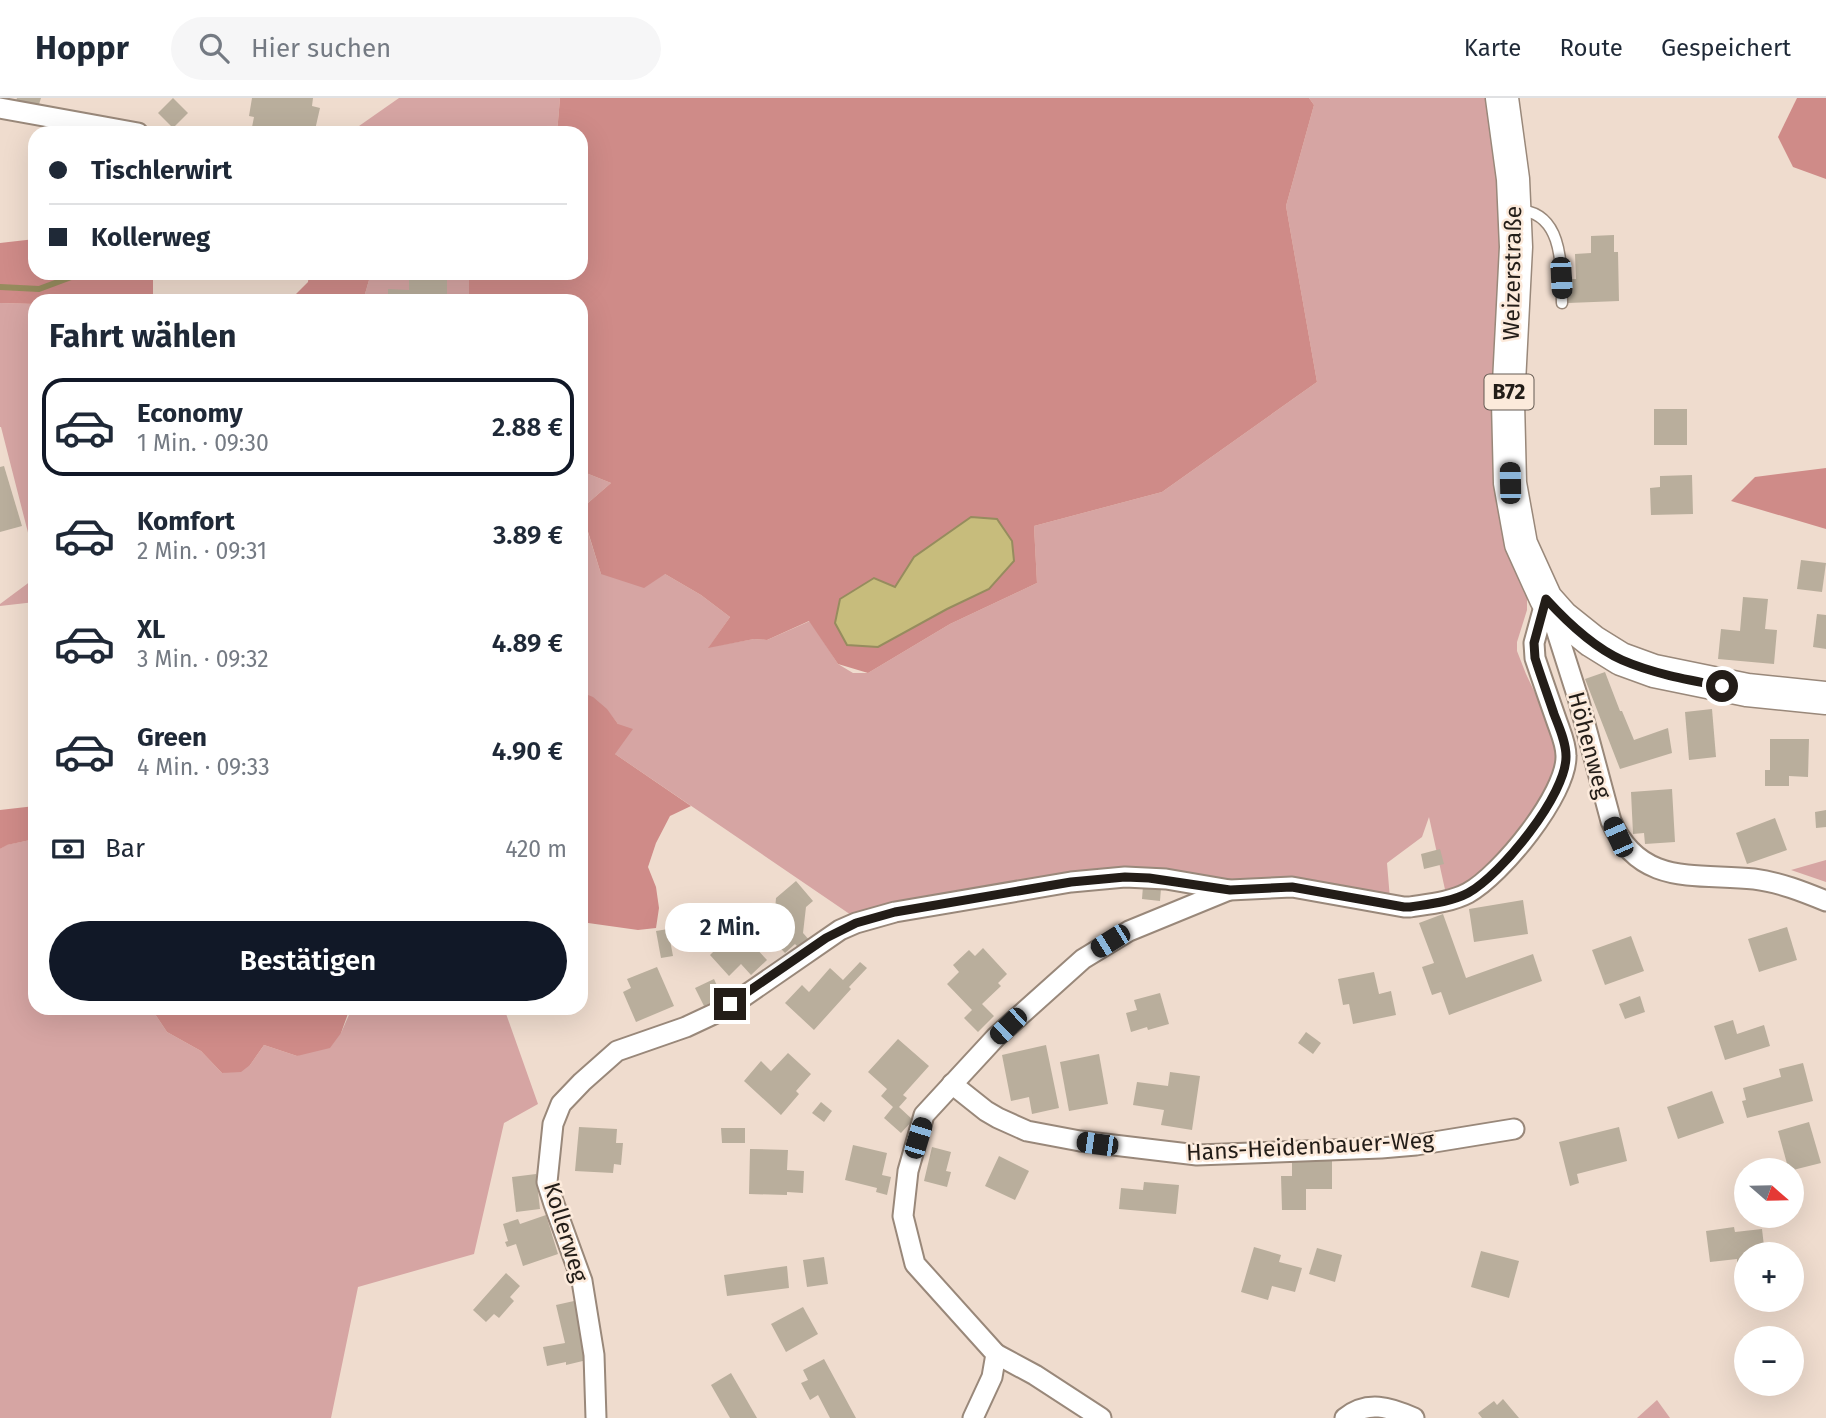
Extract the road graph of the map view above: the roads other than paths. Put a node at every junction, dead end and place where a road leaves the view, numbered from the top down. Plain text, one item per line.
1 (1502, 98) edge
2 (0, 108) edge
3 (104, 126) edge
4 (1514, 210) junction
5 (1562, 303) dead end
6 (1546, 599) junction
7 (1826, 698) edge
8 (1230, 890) junction
9 (1826, 901) edge
10 (953, 1084) junction
11 (1514, 1129) dead end
12 (996, 1354) junction
13 (596, 1418) edge
14 (973, 1418) edge
15 (1101, 1418) edge
16 (1345, 1418) edge
17 (1414, 1418) edge

1 - 4 main road, Weizerstraße / B72
2 - 3 street
4 - 5 lane
4 - 6 main road, Weizerstraße / B72
6 - 7 main road, Weizerstraße / B72
6 - 8 street, Kollerweg
6 - 9 street, Höhenweg
8 - 10 street, Kollerweg
8 - 13 street, Kollerweg
10 - 11 street, Hans-Heidenbauer-Weg
10 - 12 street, Kollerweg
12 - 14 street
12 - 15 street, Kollerweg
16 - 17 street

